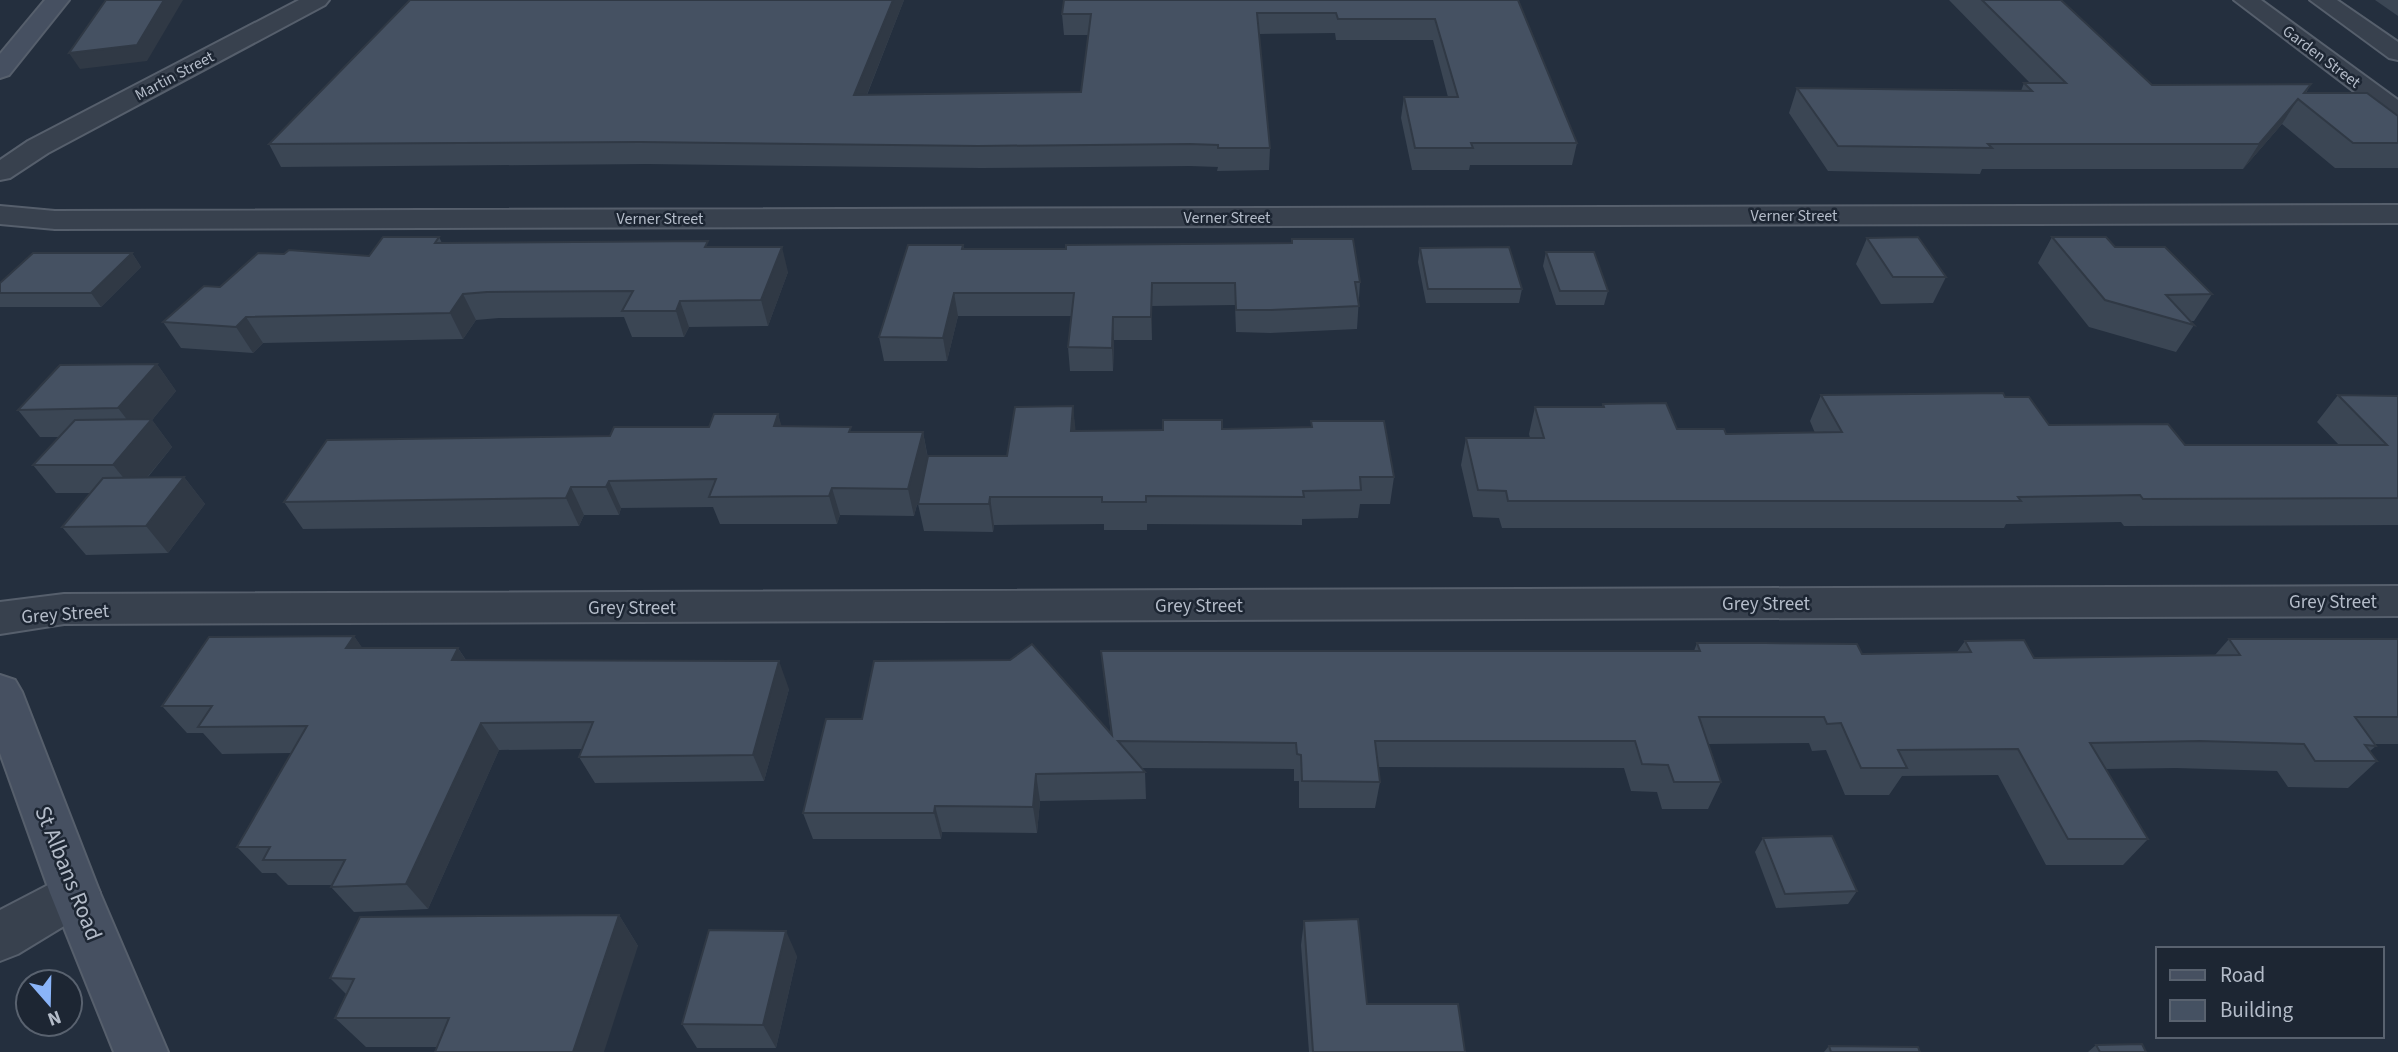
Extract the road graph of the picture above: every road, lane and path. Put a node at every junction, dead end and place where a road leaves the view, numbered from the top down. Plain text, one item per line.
1 (57, 0) edge
2 (317, 0) edge
3 (2246, 0) edge
4 (2322, 0) edge
5 (2398, 53) edge
6 (0, 70) edge
7 (2398, 113) edge
8 (32, 150) junction
9 (0, 163) edge
10 (0, 172) edge
11 (2398, 214) edge
12 (0, 215) edge
13 (55, 220) junction
14 (0, 228) edge
15 (2398, 601) edge
16 (0, 618) edge
17 (0, 692) edge
18 (75, 893) junction
19 (0, 937) edge
20 (141, 1052) edge

1 - 6 street
2 - 8 street, Martin Street
3 - 7 street, Garden Street
4 - 5 street
8 - 9 street, Martin Street
8 - 10 street, Martin Street
11 - 13 street, Verner Street
12 - 13 street, Verner Street
13 - 14 street, Verner Street
15 - 16 street, Grey Street
17 - 18 street, St Albans Road
18 - 19 street
18 - 20 street, St Albans Road

